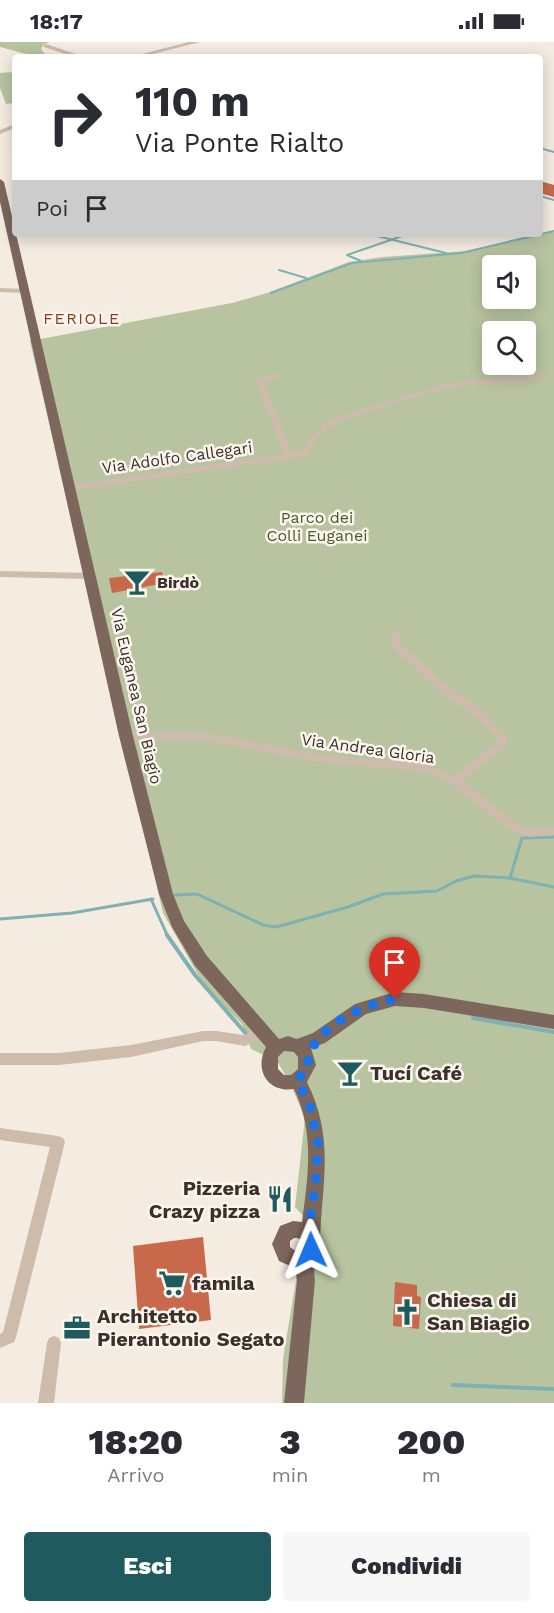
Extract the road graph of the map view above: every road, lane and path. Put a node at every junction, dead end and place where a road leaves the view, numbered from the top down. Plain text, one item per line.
1 (196, 42) edge
2 (46, 46) dead end
3 (71, 54) edge
4 (146, 54) edge
5 (0, 182) edge
6 (12, 234) edge
7 (13, 237) edge
8 (0, 290) edge
9 (25, 291) junction
10 (275, 375) dead end
11 (541, 375) dead end
12 (289, 456) junction
13 (70, 488) junction
14 (0, 574) edge
15 (90, 576) junction
16 (398, 633) dead end
17 (126, 736) junction
18 (455, 782) junction
19 (554, 831) edge
20 (554, 1022) edge
21 (262, 1031) junction
22 (276, 1047) junction
23 (302, 1052) junction
24 (0, 1059) edge
25 (297, 1079) junction
26 (0, 1134) edge
27 (0, 1341) edge
28 (54, 1343) dead end
29 (46, 1403) edge
30 (294, 1403) edge

1 - 4 street
2 - 3 street
5 - 6 main road, Via Euganea San Biagio
7 - 9 main road, Via Euganea San Biagio
8 - 9 street
9 - 13 main road, Via Euganea San Biagio
10 - 12 street
11 - 12 street, Via Adolfo Callegari
12 - 13 street, Via Adolfo Callegari
13 - 15 main road, Via Euganea San Biagio
14 - 15 street
15 - 17 main road, Via Euganea San Biagio
16 - 18 street
17 - 18 street, Via Andrea Gloria
17 - 21 main road, Via Euganea San Biagio
18 - 19 street, Via Andrea Gloria
20 - 23 main road
21 - 22 main road, Via Euganea San Biagio
21 - 24 street
22 - 23 main road
22 - 25 main road
23 - 25 main road
25 - 30 main road
26 - 27 street
28 - 29 street

